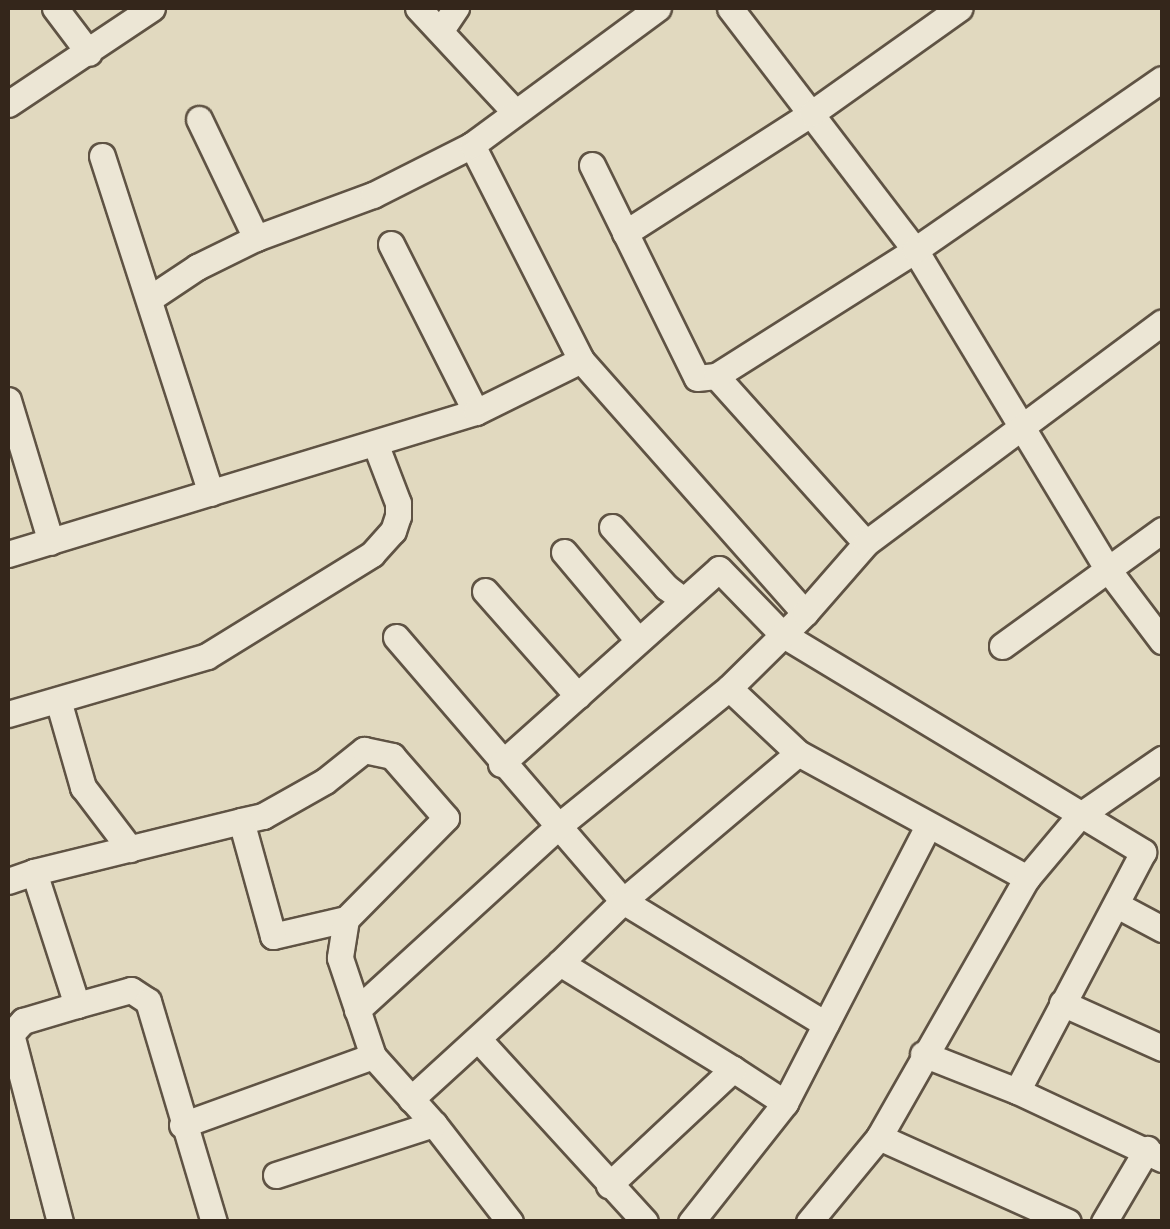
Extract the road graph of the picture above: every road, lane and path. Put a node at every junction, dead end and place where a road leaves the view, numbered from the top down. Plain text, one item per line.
1 (55, 8) edge
2 (152, 8) edge
3 (418, 8) edge
4 (456, 8) edge
5 (658, 8) edge
6 (730, 8) edge
7 (960, 8) edge
8 (441, 30) junction
9 (89, 53) junction
10 (1162, 79) edge
11 (8, 104) edge
12 (516, 112) junction
13 (812, 113) junction
14 (200, 119) dead end
15 (472, 145) junction
16 (102, 156) dead end
17 (592, 165) dead end
18 (625, 233) junction
19 (256, 238) junction
20 (391, 244) dead end
21 (915, 250) junction
22 (149, 300) junction
23 (1162, 322) edge
24 (581, 360) junction
25 (716, 376) junction
26 (8, 400) edge
27 (476, 412) junction
28 (1022, 423) junction
29 (375, 443) junction
30 (211, 493) junction
31 (612, 528) dead end
32 (1162, 530) edge
33 (51, 542) junction
34 (866, 543) junction
35 (564, 552) dead end
36 (8, 554) edge
37 (1106, 567) junction
38 (485, 592) dead end
39 (684, 600) junction
40 (805, 612) junction
41 (782, 634) junction
42 (396, 636) dead end
43 (638, 638) junction
44 (1162, 641) edge
45 (1002, 646) dead end
46 (728, 688) junction
47 (578, 696) junction
48 (58, 700) junction
49 (8, 714) edge
50 (798, 753) junction
51 (1162, 759) edge
52 (501, 764) junction
53 (1079, 816) junction
54 (241, 822) junction
55 (928, 826) junction
56 (556, 828) junction
57 (130, 848) junction
58 (34, 872) junction
59 (1027, 878) junction
60 (8, 880) edge
61 (623, 901) junction
62 (1117, 905) junction
63 (346, 920) junction
64 (1162, 929) edge
65 (560, 963) junction
66 (1062, 1004) junction
67 (77, 1005) junction
68 (357, 1010) junction
69 (825, 1024) junction
70 (479, 1040) junction
71 (1162, 1048) edge
72 (923, 1054) junction
73 (373, 1056) junction
74 (733, 1069) junction
75 (1017, 1091) junction
76 (411, 1099) junction
77 (784, 1103) junction
78 (434, 1124) junction
79 (182, 1125) junction
80 (880, 1136) junction
81 (1155, 1154) edge
82 (276, 1174) dead end
83 (609, 1185) junction
84 (60, 1222) edge
85 (214, 1222) edge
86 (510, 1222) edge
87 (645, 1222) edge
88 (692, 1222) edge
89 (809, 1222) edge
90 (1068, 1222) edge
91 (1104, 1222) edge

1 - 9 street
2 - 9 street
3 - 8 street
4 - 8 street
5 - 12 street
6 - 13 street
7 - 13 street
8 - 12 street
9 - 11 street
10 - 21 street
12 - 15 street
13 - 18 street
13 - 21 street
14 - 19 street
15 - 19 street
15 - 24 street
16 - 22 street
17 - 18 street
18 - 25 street
19 - 22 street
20 - 27 street
21 - 25 street
21 - 28 street
22 - 30 street
23 - 28 street
24 - 27 street
24 - 40 street
25 - 34 street
26 - 33 street
27 - 29 street
28 - 34 street
28 - 37 street
29 - 30 street
29 - 48 street
30 - 33 street
31 - 39 street
32 - 37 street
33 - 36 street
34 - 40 street
35 - 43 street
37 - 44 street
37 - 45 street
38 - 47 street
39 - 41 street
39 - 43 street
40 - 41 street
41 - 46 street
41 - 53 street
42 - 52 street
43 - 47 street
46 - 50 street
46 - 56 street
47 - 52 street
48 - 49 street
48 - 57 street
50 - 55 street
50 - 61 street
51 - 53 street
52 - 56 street
53 - 59 street
53 - 62 street
54 - 57 street
54 - 63 street
54 - 63 street
55 - 59 street
55 - 69 street
56 - 61 street
56 - 68 street
57 - 58 street
58 - 60 street
58 - 67 street
59 - 72 street
61 - 65 street
61 - 69 street
62 - 64 street
62 - 66 street
63 - 68 street
65 - 70 street
65 - 74 street
66 - 71 street
66 - 75 street
67 - 79 street
67 - 84 street
68 - 73 street
69 - 77 street
70 - 76 street
70 - 83 street
72 - 75 street
72 - 80 street
73 - 76 street
73 - 79 street
74 - 77 street
74 - 83 street
75 - 81 street
76 - 78 street
77 - 88 street
78 - 82 street
78 - 86 street
79 - 85 street
80 - 89 street
80 - 90 street
81 - 91 street
83 - 87 street

